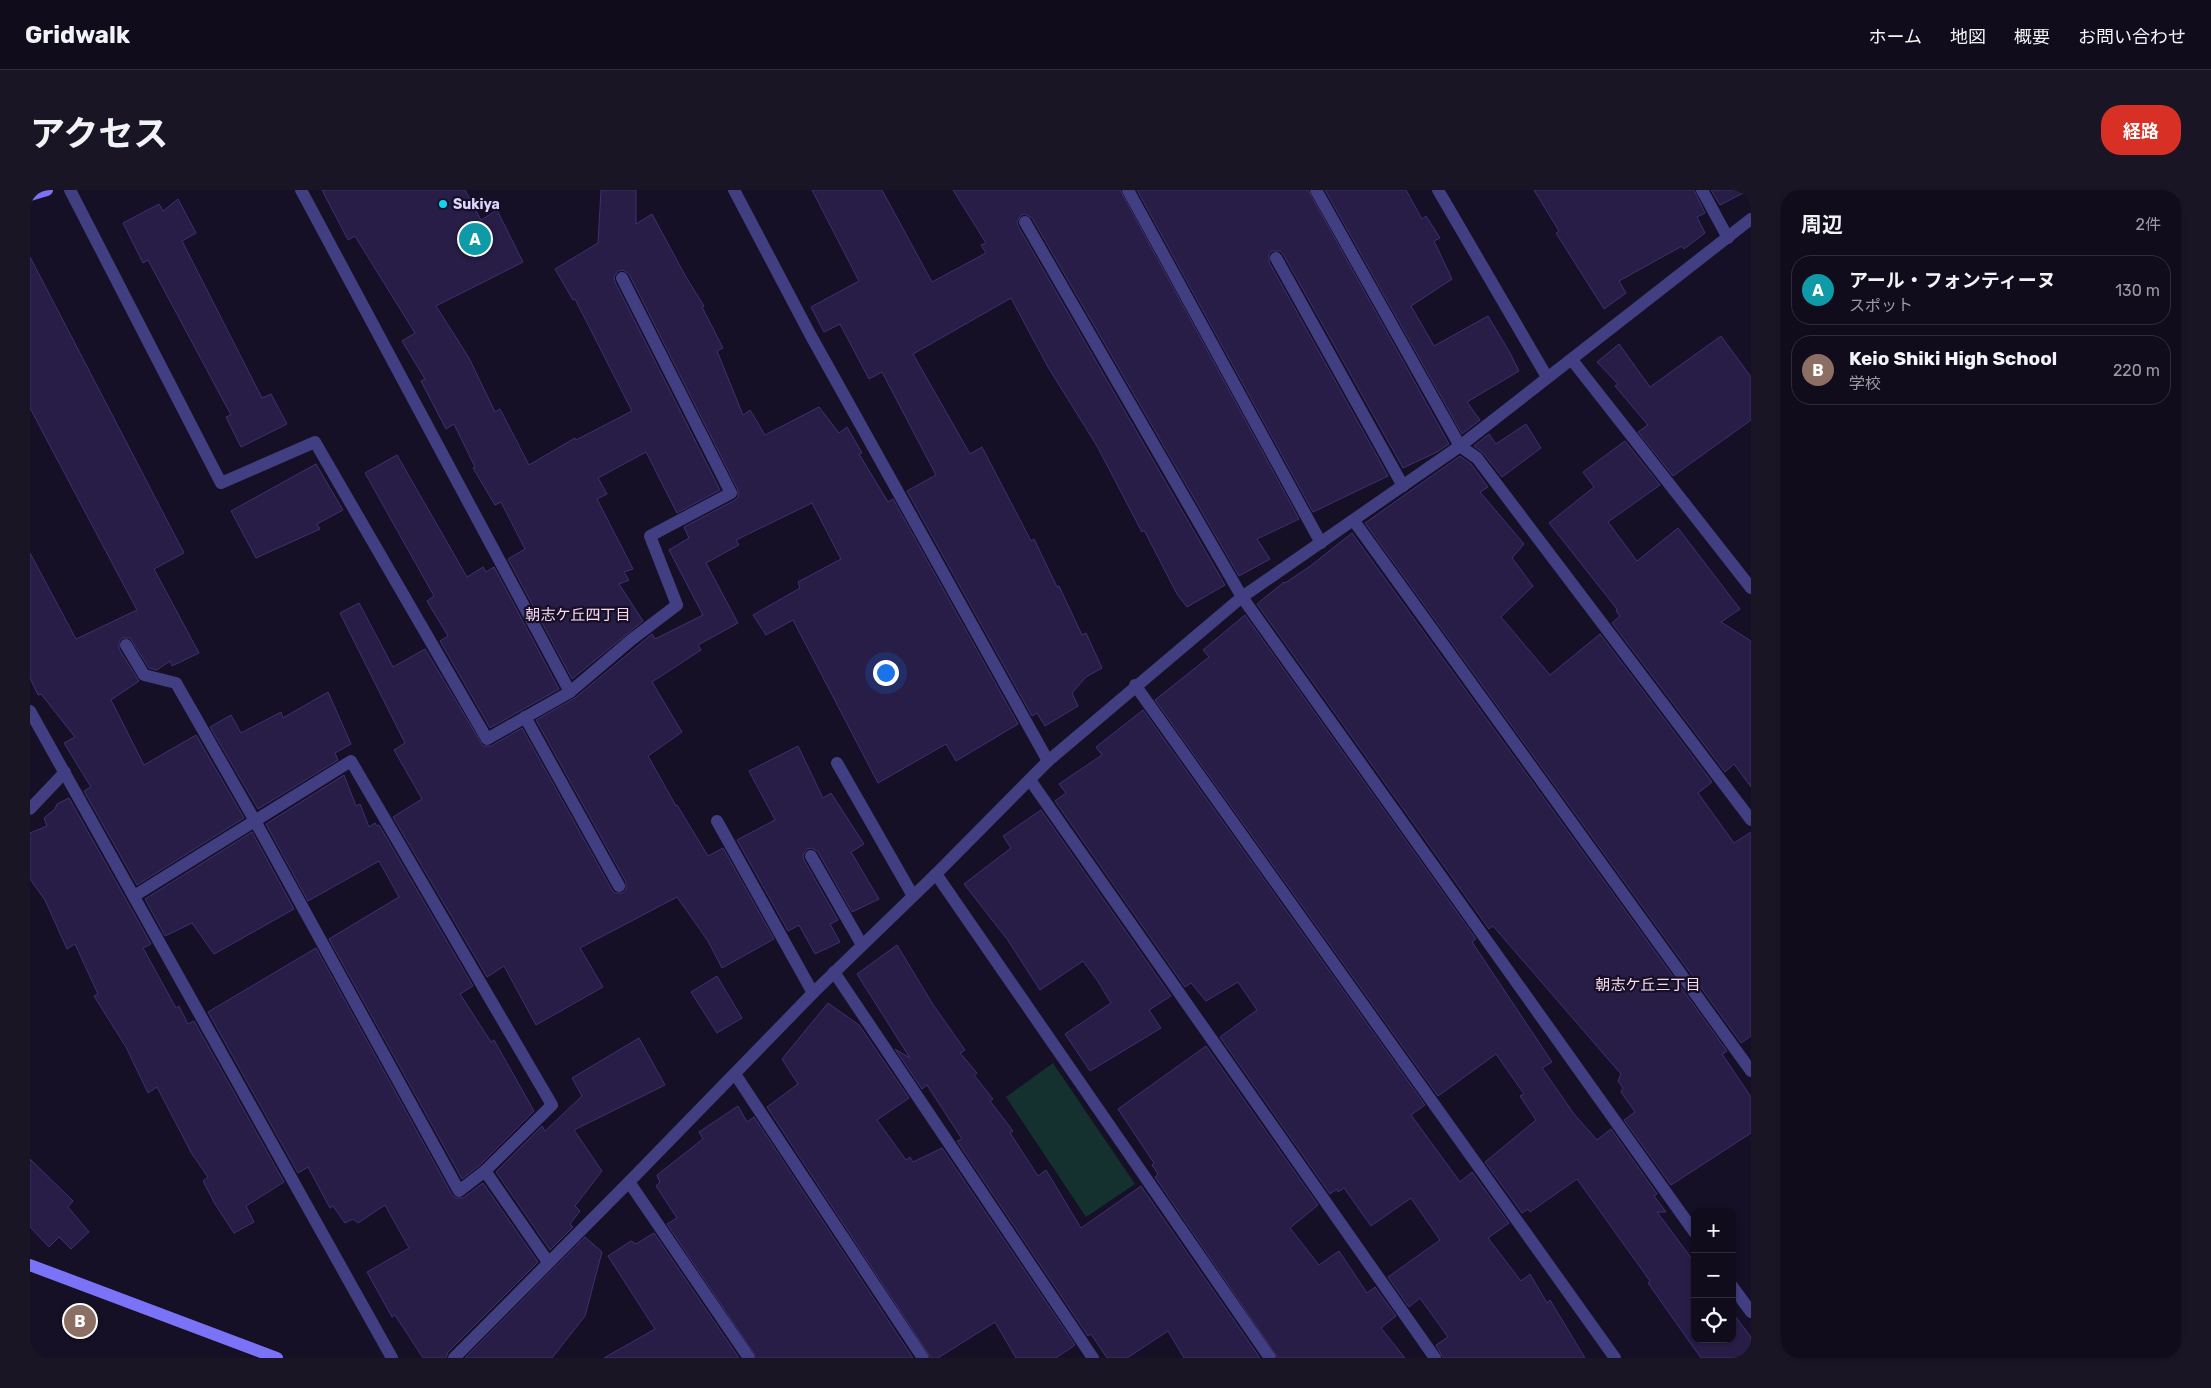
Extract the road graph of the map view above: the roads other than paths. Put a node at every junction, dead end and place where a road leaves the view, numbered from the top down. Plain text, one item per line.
1 (47, 190) edge
2 (70, 190) edge
3 (301, 190) edge
4 (734, 190) edge
5 (1128, 190) edge
6 (1316, 190) edge
7 (1438, 190) edge
8 (1702, 190) edge
9 (30, 195) edge
10 (1751, 219) edge
11 (1025, 222) dead end
12 (1728, 238) junction
13 (1276, 258) dead end
14 (622, 278) dead end
15 (1572, 360) junction
16 (1547, 377) junction
17 (1460, 446) junction
18 (1403, 486) junction
19 (1354, 521) junction
20 (1322, 544) junction
21 (1751, 588) edge
22 (1242, 597) junction
23 (126, 645) dead end
24 (1135, 685) junction
25 (570, 692) junction
26 (30, 711) edge
27 (525, 717) junction
28 (1048, 761) junction
29 (837, 762) dead end
30 (65, 772) junction
31 (1030, 780) junction
32 (30, 809) edge
33 (1751, 820) edge
34 (254, 821) junction
35 (717, 821) dead end
36 (811, 856) dead end
37 (936, 874) junction
38 (619, 886) dead end
39 (134, 896) junction
40 (913, 896) junction
41 (862, 945) junction
42 (834, 972) junction
43 (813, 992) junction
44 (1751, 1071) edge
45 (735, 1074) junction
46 (485, 1171) junction
47 (629, 1182) junction
48 (1691, 1227) edge
49 (548, 1262) junction
50 (30, 1265) edge
51 (1736, 1291) edge
52 (1751, 1312) edge
53 (276, 1358) edge
54 (392, 1358) edge
55 (454, 1358) edge
56 (749, 1358) edge
57 (923, 1358) edge
58 (1093, 1358) edge
59 (1270, 1358) edge
60 (1435, 1358) edge
61 (1615, 1358) edge

1 - 9 street
2 - 27 street
3 - 25 street
4 - 28 street
5 - 20 street
6 - 17 street
7 - 16 street
8 - 12 street
10 - 12 street
11 - 22 street
12 - 15 street
13 - 18 street
14 - 25 street
15 - 16 street
15 - 21 street
16 - 17 street
17 - 18 street
17 - 33 street
18 - 19 street
19 - 20 street
19 - 44 street
20 - 22 street
22 - 24 street
22 - 48 street
23 - 34 street
24 - 28 street
24 - 61 street
25 - 27 street
26 - 30 street
27 - 38 street
28 - 31 street
29 - 40 street
30 - 32 street
30 - 39 street
31 - 37 street
31 - 60 street
34 - 39 street
34 - 46 street
34 - 46 street
35 - 43 street
36 - 41 street
37 - 40 street
37 - 59 street
39 - 54 street
40 - 41 street
41 - 42 street
42 - 43 street
42 - 58 street
43 - 45 street
45 - 47 street
45 - 57 street
46 - 49 street
47 - 49 street
47 - 56 street
49 - 55 street
50 - 53 street
51 - 52 street

